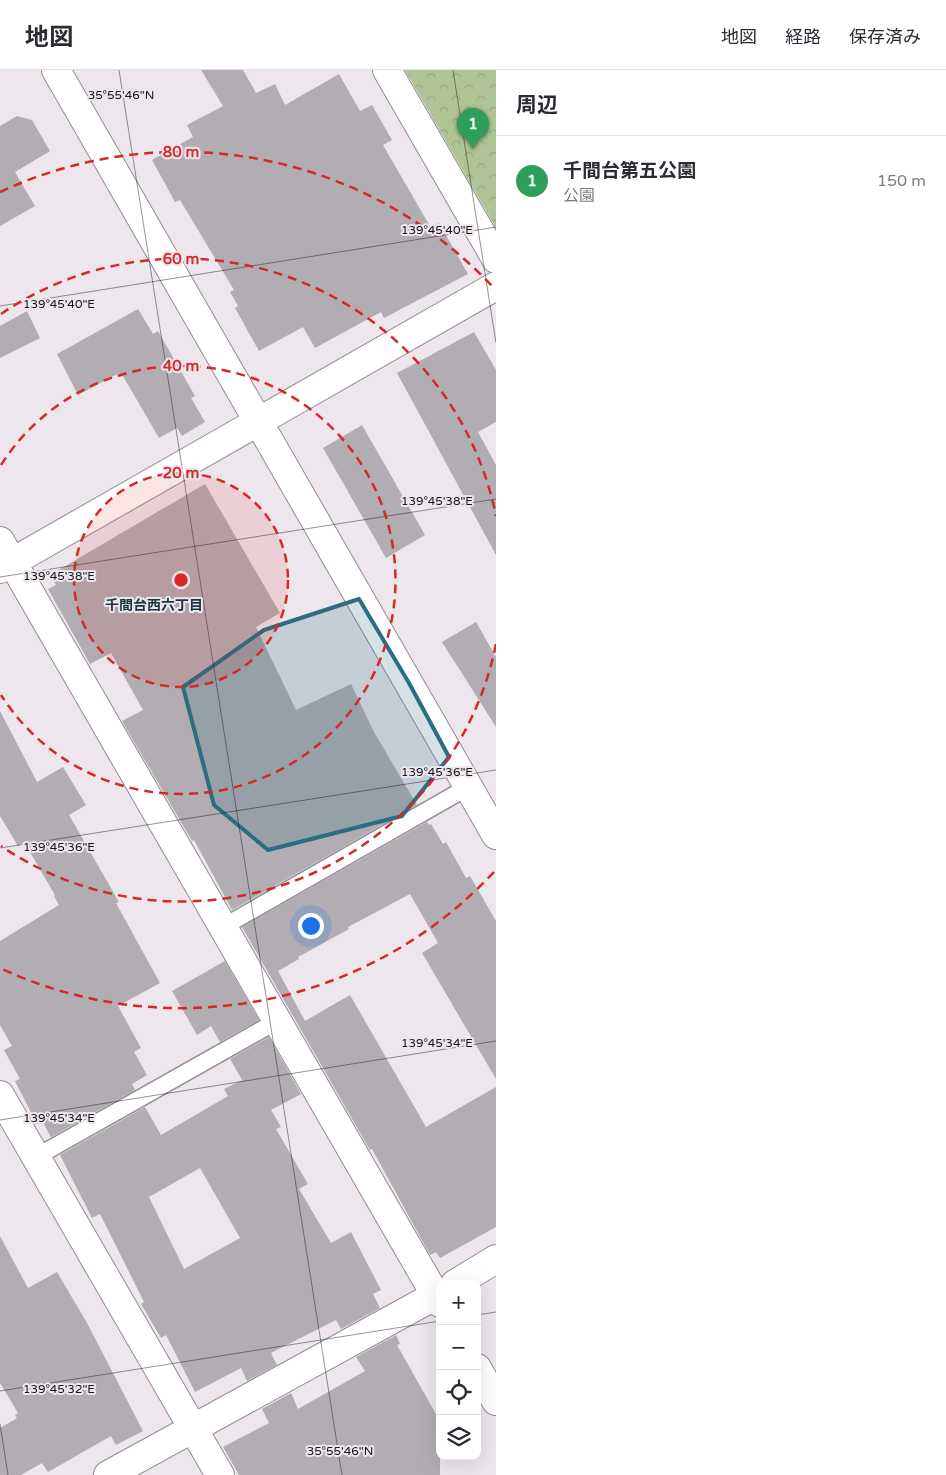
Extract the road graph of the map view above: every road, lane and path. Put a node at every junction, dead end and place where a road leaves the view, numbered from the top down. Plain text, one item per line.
1 (56, 70) edge
2 (387, 70) edge
3 (496, 260) edge
4 (496, 286) edge
5 (257, 420) junction
6 (4, 557) edge
7 (468, 787) junction
8 (496, 835) edge
9 (223, 927) junction
10 (277, 1021) junction
11 (0, 1095) edge
12 (36, 1157) junction
13 (496, 1259) edge
14 (464, 1280) edge
15 (436, 1284) edge
16 (436, 1297) edge
17 (478, 1370) edge
18 (496, 1401) edge
19 (193, 1428) junction
20 (108, 1475) edge
21 (220, 1475) edge

1 - 5 street
2 - 3 street
4 - 5 street
5 - 6 street
5 - 7 street
6 - 9 street
7 - 8 street
7 - 9 lane
9 - 10 street
10 - 12 lane
10 - 15 street
11 - 12 street
12 - 19 street
13 - 14 street
16 - 19 street
17 - 18 street
19 - 20 street
19 - 21 street

